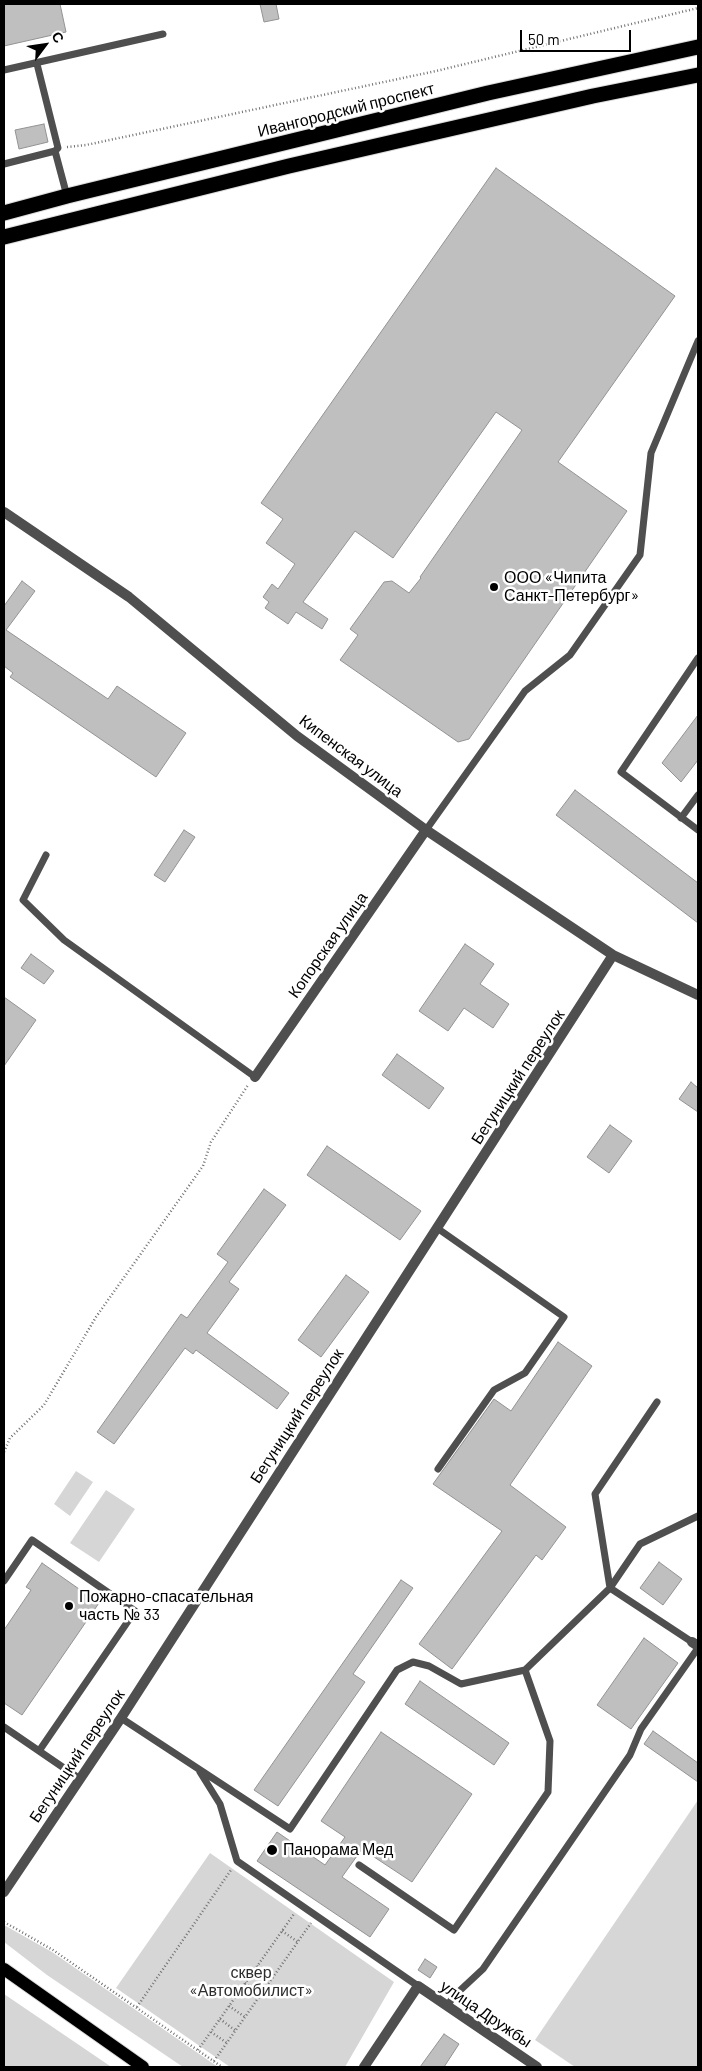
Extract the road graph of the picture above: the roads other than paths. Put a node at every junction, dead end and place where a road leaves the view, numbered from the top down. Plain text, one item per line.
1 (163, 34) dead end
2 (698, 47) edge
3 (37, 64) junction
4 (4, 70) edge
5 (698, 75) edge
6 (57, 150) junction
7 (4, 164) edge
8 (67, 196) junction
9 (4, 213) edge
10 (4, 237) edge
11 (698, 341) edge
12 (4, 512) edge
13 (698, 658) edge
14 (698, 795) edge
15 (681, 818) junction
16 (426, 830) junction
17 (698, 830) edge
18 (46, 855) dead end
19 (613, 955) junction
20 (698, 995) edge
21 (255, 1077) joint
22 (437, 1228) junction
23 (658, 1402) dead end
24 (438, 1469) dead end
25 (698, 1516) edge
26 (4, 1581) edge
27 (610, 1588) junction
28 (696, 1646) edge
29 (525, 1670) junction
30 (121, 1718) junction
31 (4, 1727) edge
32 (39, 1751) junction
33 (196, 1767) junction
34 (80, 1779) junction
35 (359, 1865) dead end
36 (4, 1892) edge
37 (4, 1970) edge
38 (418, 1986) junction
39 (447, 2006) junction
40 (143, 2067) edge
41 (364, 2067) edge
42 (538, 2067) edge

1 - 3 lane
2 - 8 highway, Ивангородский проспект
3 - 4 lane
3 - 6 lane
5 - 10 highway
6 - 7 lane
6 - 8 lane
8 - 9 highway, Ивангородский проспект
11 - 16 lane
12 - 16 street, Кипенская улица
13 - 15 lane
14 - 15 lane
15 - 17 lane
16 - 19 street, Кипенская улица
16 - 21 street, Копорская улица
18 - 21 lane
19 - 20 street, Кипенская улица
19 - 22 street, Бегуницкий переулок
22 - 24 lane
22 - 30 street, Бегуницкий переулок
23 - 27 lane
25 - 27 lane
26 - 32 lane
27 - 28 lane
27 - 29 lane
28 - 39 lane
29 - 33 lane
29 - 35 lane
30 - 33 lane
30 - 34 street, Бегуницкий переулок
31 - 32 lane
32 - 34 lane
33 - 38 lane
34 - 36 street, Бегуницкий переулок
37 - 40 main road
38 - 39 street, улица Дружбы
38 - 41 street
39 - 42 street, улица Дружбы

